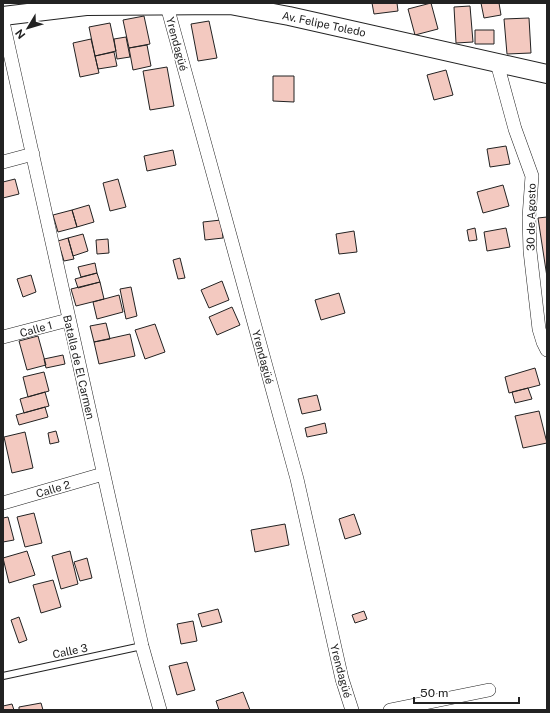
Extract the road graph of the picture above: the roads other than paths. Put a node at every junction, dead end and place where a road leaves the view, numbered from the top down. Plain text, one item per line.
1 (167, 6) junction
2 (3, 16) edge
3 (3, 22) edge
4 (497, 63) junction
5 (547, 74) edge
6 (33, 154) junction
7 (3, 162) edge
8 (68, 320) junction
9 (3, 338) edge
10 (547, 350) edge
11 (104, 474) junction
12 (3, 503) edge
13 (142, 646) junction
14 (3, 676) edge
15 (489, 690) dead end
16 (160, 710) edge
17 (352, 710) edge
18 (390, 710) edge

1 - 2 main road, Av. Felipe Toledo
1 - 4 main road, Av. Felipe Toledo
1 - 17 street, Yrendagüé
3 - 6 street, Batalla de El Carmen
4 - 5 main road, Av. Felipe Toledo
4 - 10 street, 30 de Agosto
6 - 7 street
6 - 8 street, Batalla de El Carmen
8 - 9 street, Calle 1
8 - 11 street, Batalla de El Carmen
11 - 12 street, Calle 2
11 - 13 street, Batalla de El Carmen
13 - 14 lane, Calle 3
13 - 16 street, Batalla de El Carmen
15 - 18 street

